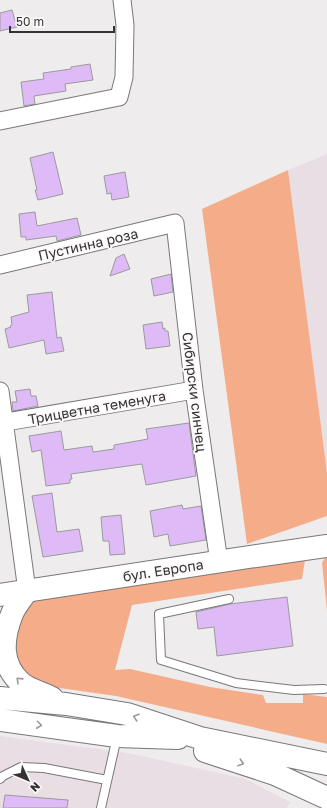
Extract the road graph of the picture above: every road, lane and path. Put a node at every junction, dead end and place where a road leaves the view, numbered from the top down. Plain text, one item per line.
1 (122, 0) edge
2 (0, 121) edge
3 (175, 223) joint
4 (0, 265) edge
5 (194, 390) junction
6 (0, 391) edge
7 (2, 423) edge
8 (327, 546) edge
9 (219, 562) junction
10 (27, 591) junction
11 (0, 595) edge
12 (229, 599) dead end
13 (324, 689) dead end
14 (0, 698) edge
15 (66, 704) junction
16 (0, 720) edge
17 (117, 736) junction
18 (164, 737) junction
19 (200, 738) junction
20 (327, 764) edge
21 (0, 779) edge
22 (107, 780) junction
23 (327, 798) edge
24 (101, 808) edge

1 - 2 street
3 - 4 street, Пустинна роза
3 - 5 street, Сибирски синчец
5 - 7 street, Трицветна теменуга
5 - 9 street, Сибирски синчец
6 - 7 street
7 - 10 street
8 - 9 main road, бул. Европа
9 - 10 main road, бул. Европа
10 - 11 main road, бул. Европа
15 -> 10 main road
12 - 13 lane
14 - 15 main road
19 -> 15 main road
16 -> 17 main road
17 - 18 main road
17 - 22 lane
18 - 19 main road
18 -> 23 main road
19 - 20 main road
21 - 22 lane
22 - 24 lane

